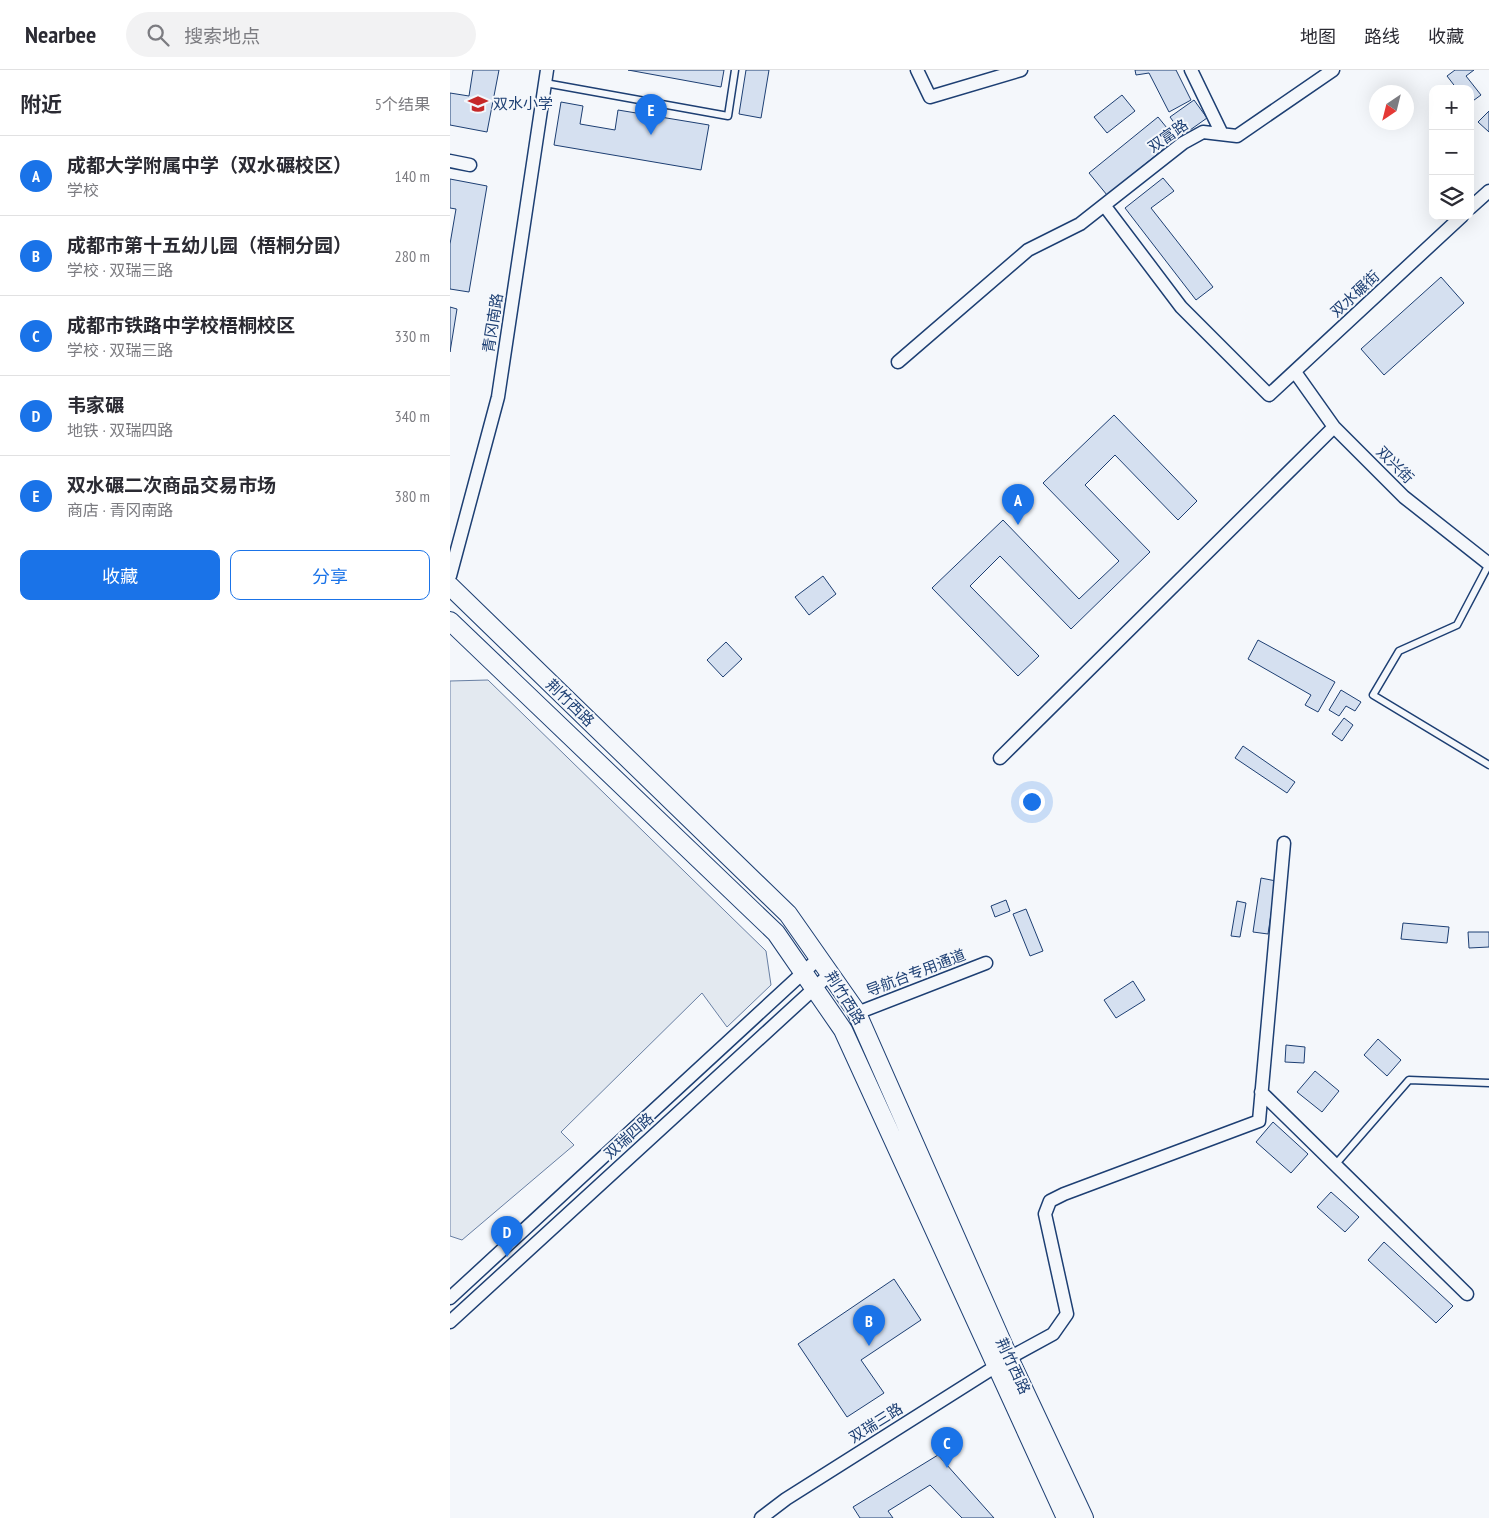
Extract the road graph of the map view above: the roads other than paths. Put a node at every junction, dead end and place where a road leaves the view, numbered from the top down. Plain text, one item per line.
1 (547, 70) edge
2 (736, 70) edge
3 (917, 70) edge
4 (1021, 70) edge
5 (1190, 70) edge
6 (1333, 70) edge
7 (545, 83) junction
8 (1222, 134) junction
9 (450, 161) edge
10 (470, 165) dead end
11 (1489, 191) edge
12 (1104, 204) junction
13 (1474, 204) edge
14 (1458, 220) edge
15 (898, 362) dead end
16 (1296, 372) junction
17 (1334, 426) junction
18 (1489, 564) edge
19 (450, 576) edge
20 (450, 586) edge
21 (450, 621) edge
22 (1000, 758) dead end
23 (1489, 765) edge
24 (1284, 842) dead end
25 (819, 958) junction
26 (986, 963) dead end
27 (803, 972) junction
28 (830, 974) junction
29 (815, 988) junction
30 (857, 1013) junction
31 (1489, 1083) edge
32 (1261, 1092) junction
33 (1336, 1165) junction
34 (1467, 1294) dead end
35 (450, 1298) edge
36 (450, 1322) edge
37 (1003, 1362) junction
38 (761, 1518) edge
39 (1066, 1518) edge
40 (1084, 1518) edge

1 - 7 street, 青冈南路
2 - 7 lane
3 - 4 street
5 - 8 street
6 - 8 street, 双富路
7 - 19 street, 青冈南路
8 - 12 street, 双富路
9 - 10 street
11 - 13 street
12 - 15 street, 双富路
12 - 16 street, 双水碾街
14 - 16 street, 双水碾街
16 - 17 street, 双兴街
17 - 18 street, 双兴街
17 - 22 street
18 - 23 lane
20 - 25 main road, 荆竹西路
21 - 27 main road, 荆竹西路
24 - 32 street
25 - 27 street, 双瑞四路
25 - 28 main road, 荆竹西路
26 - 30 street, 导航台专用通道
27 - 29 main road, 荆竹西路
27 - 35 street, 双瑞四路
28 - 29 street, 双瑞四路
28 - 30 main road, 荆竹西路
29 - 36 street, 双瑞四路
29 - 37 main road, 荆竹西路
30 - 37 main road, 荆竹西路
31 - 33 lane
32 - 33 street
32 - 37 street, 双瑞三路
33 - 34 street
37 - 38 street, 双瑞三路
37 - 39 main road, 荆竹西路
37 - 40 main road, 荆竹西路

